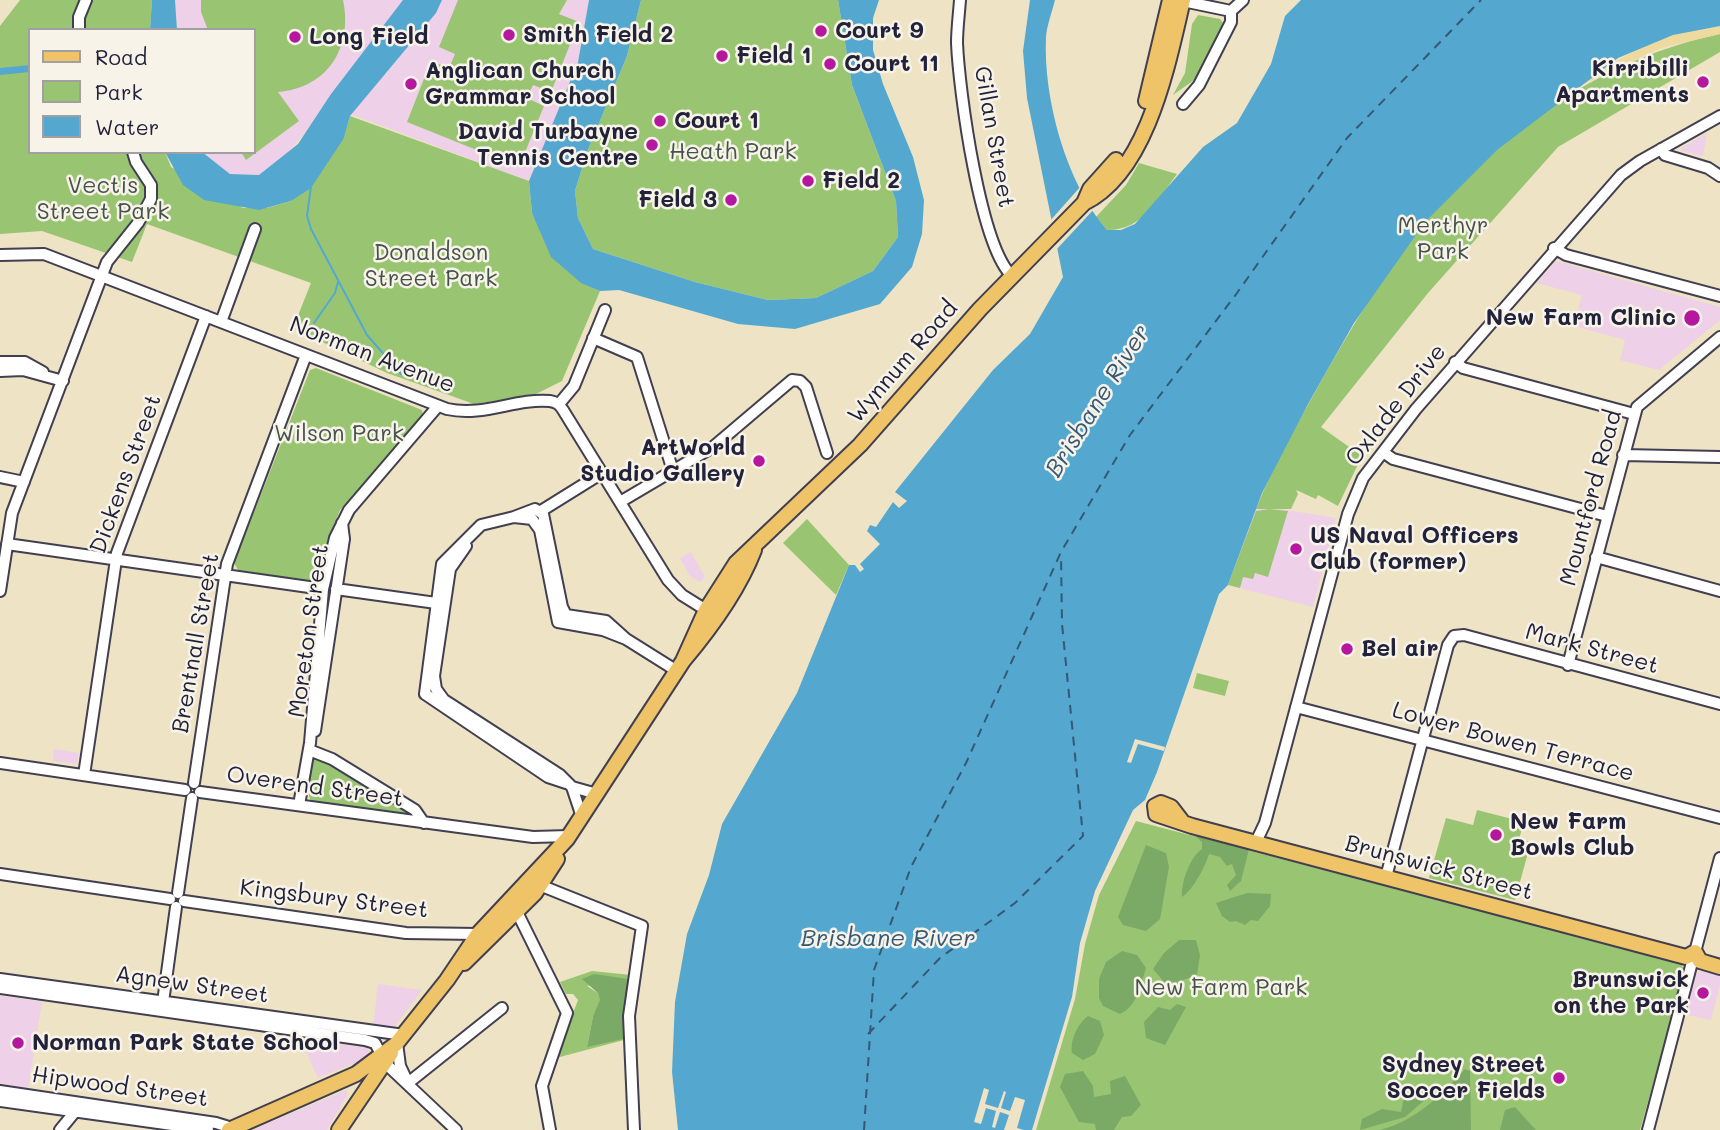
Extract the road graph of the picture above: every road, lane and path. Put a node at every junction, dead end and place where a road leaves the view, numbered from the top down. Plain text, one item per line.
1 (86, 0) edge
2 (960, 0) edge
3 (1178, 0) edge
4 (1242, 0) edge
5 (1231, 11) junction
6 (79, 28) edge
7 (1183, 104) dead end
8 (1720, 116) edge
9 (1661, 149) junction
10 (135, 154) edge
11 (1720, 165) edge
12 (1708, 168) junction
13 (1720, 176) edge
14 (255, 229) dead end
15 (1554, 248) junction
16 (0, 255) edge
17 (103, 276) junction
18 (1012, 276) junction
19 (1720, 296) edge
20 (605, 310) dead end
21 (206, 316) junction
22 (221, 322) junction
23 (1720, 337) edge
24 (593, 338) junction
25 (306, 355) junction
26 (0, 362) edge
27 (1455, 362) junction
28 (0, 371) edge
29 (47, 374) junction
30 (63, 381) junction
31 (559, 404) junction
32 (438, 406) junction
33 (1634, 414) junction
34 (1383, 452) junction
35 (827, 453) dead end
36 (1623, 455) junction
37 (1720, 457) edge
38 (673, 471) junction
39 (602, 474) junction
40 (0, 477) edge
41 (24, 482) junction
42 (620, 502) junction
43 (541, 511) junction
44 (1607, 516) junction
45 (514, 517) junction
46 (342, 523) junction
47 (475, 531) junction
48 (7, 544) junction
49 (1596, 557) junction
50 (116, 559) junction
51 (225, 575) junction
52 (323, 589) junction
53 (336, 589) junction
54 (0, 591) edge
55 (1720, 591) edge
56 (436, 603) junction
57 (711, 613) junction
58 (626, 639) junction
59 (1568, 665) junction
60 (680, 666) junction
61 (1720, 704) edge
62 (1296, 707) junction
63 (1423, 739) junction
64 (310, 747) junction
65 (0, 763) edge
66 (84, 775) junction
67 (569, 785) junction
68 (193, 791) junction
69 (597, 794) junction
70 (299, 805) junction
71 (582, 817) junction
72 (1720, 818) edge
73 (1181, 821) dead end
74 (424, 823) junction
75 (533, 837) junction
76 (568, 838) junction
77 (1260, 843) junction
78 (1720, 858) edge
79 (548, 861) junction
80 (0, 874) edge
81 (1386, 877) junction
82 (542, 886) junction
83 (521, 891) junction
84 (177, 900) junction
85 (517, 912) junction
86 (499, 930) junction
87 (478, 934) junction
88 (1693, 959) junction
89 (1720, 967) edge
90 (453, 973) junction
91 (0, 979) edge
92 (0, 989) edge
93 (163, 1002) junction
94 (502, 1008) dead end
95 (375, 1038) junction
96 (399, 1041) junction
97 (384, 1059) junction
98 (341, 1080) junction
99 (408, 1083) junction
100 (0, 1091) edge
101 (358, 1098) junction
102 (0, 1101) edge
103 (78, 1107) junction
104 (231, 1129) edge
105 (60, 1130) edge
106 (208, 1130) edge
107 (339, 1130) edge
108 (456, 1130) edge
109 (550, 1130) edge
110 (634, 1130) edge
111 (1648, 1130) edge

1 - 6 street
2 - 18 street, Gillan Street
3 - 5 street
3 - 18 main road, Wynnum Road
4 - 5 street
5 - 7 street
8 - 9 street, Oxlade Drive
9 - 12 street
9 - 15 street, Oxlade Drive
10 - 17 street
11 - 12 street
12 - 13 street
14 - 22 street
15 - 19 street
15 - 27 street, Oxlade Drive
16 - 17 street, Norman Avenue
17 - 21 street, Norman Avenue
17 - 30 street
18 - 57 main road, Wynnum Road
20 - 24 street
21 - 22 street, Norman Avenue
21 - 50 street, Dickens Street
22 - 25 street, Norman Avenue
23 - 33 street, Mountford Road
24 - 31 street
24 - 38 street
25 - 32 street, Norman Avenue
25 - 51 street, Brentnall Street
26 - 29 street
27 - 33 street
27 - 34 street, Oxlade Drive
28 - 29 street
29 - 30 street
30 - 41 street
31 - 32 street, Norman Avenue
31 - 39 street
32 - 46 street, Moreton Street
33 - 36 street, Mountford Road
34 - 44 street
34 - 62 street, Oxlade Drive
35 - 38 street
36 - 37 street
36 - 44 street, Mountford Road
38 - 42 street
39 - 42 street
39 - 43 street
40 - 41 street
41 - 48 street
42 - 57 street
43 - 45 street
43 - 58 street
44 - 49 street, Mountford Road
45 - 47 street
45 - 58 street
46 - 52 street, Moreton Street
46 - 53 street, Moreton Street
47 - 56 street
47 - 67 street
48 - 50 street
48 - 54 street
49 - 55 street
49 - 59 street, Mountford Road
50 - 51 street
50 - 66 street, Dickens Street
51 - 52 street
51 - 68 street, Brentnall Street
52 - 64 street, Moreton Street
53 - 56 street
53 - 64 street, Moreton Street
56 - 67 street
57 - 60 main road, Wynnum Road
58 - 60 street
59 - 61 street, Mark Street
59 - 63 street, Mark Street
60 - 69 main road, Wynnum Road
62 - 63 street, Lower Bowen Terrace
62 - 77 street, Oxlade Drive
63 - 72 street, Lower Bowen Terrace
63 - 81 street
64 - 70 street, Moreton Street
64 - 74 street, Overend Street
65 - 66 street, Overend Street
66 - 68 street, Overend Street
67 - 69 street
67 - 71 street
68 - 70 street, Overend Street
68 - 84 street, Brentnall Street
69 - 71 main road, Wynnum Road
70 - 74 street, Overend Street
71 - 76 main road, Wynnum Road
73 - 77 main road, Brunswick Street
74 - 75 street, Overend Street
75 - 76 street, Overend Street
75 - 79 street
76 - 79 main road, Wynnum Road
76 - 82 main road, Wynnum Road
77 - 81 main road, Brunswick Street
78 - 88 street
79 - 83 main road, Wynnum Road
80 - 84 street, Kingsbury Street
81 - 88 main road, Brunswick Street
82 - 83 main road
82 - 85 main road, Wynnum Road
82 - 110 street
83 - 87 main road, Wynnum Road
84 - 87 street, Kingsbury Street
84 - 93 street, Brentnall Street
85 - 86 main road, Wynnum Road
85 - 109 street
86 - 87 main road
86 - 90 main road, Wynnum Road
87 - 90 main road, Wynnum Road
88 - 89 main road, Brunswick Street
88 - 111 street
90 - 96 main road, Wynnum Road
91 - 93 street, Agnew Street
92 - 95 street, Agnew Street
93 - 95 street, Agnew Street
94 - 99 street
95 - 96 street, Agnew Street
95 - 97 street
96 - 97 main road, Wynnum Road
96 - 99 street
97 - 98 main road
97 - 99 street
97 - 101 main road, Wynnum Road
98 - 101 main road
98 - 104 main road
99 - 108 street
100 - 103 street, Hipwood Street
101 - 107 main road, Wynnum Road
102 - 103 street, Hipwood Street
103 - 104 street, Hipwood Street
103 - 105 street
103 - 106 street, Hipwood Street

